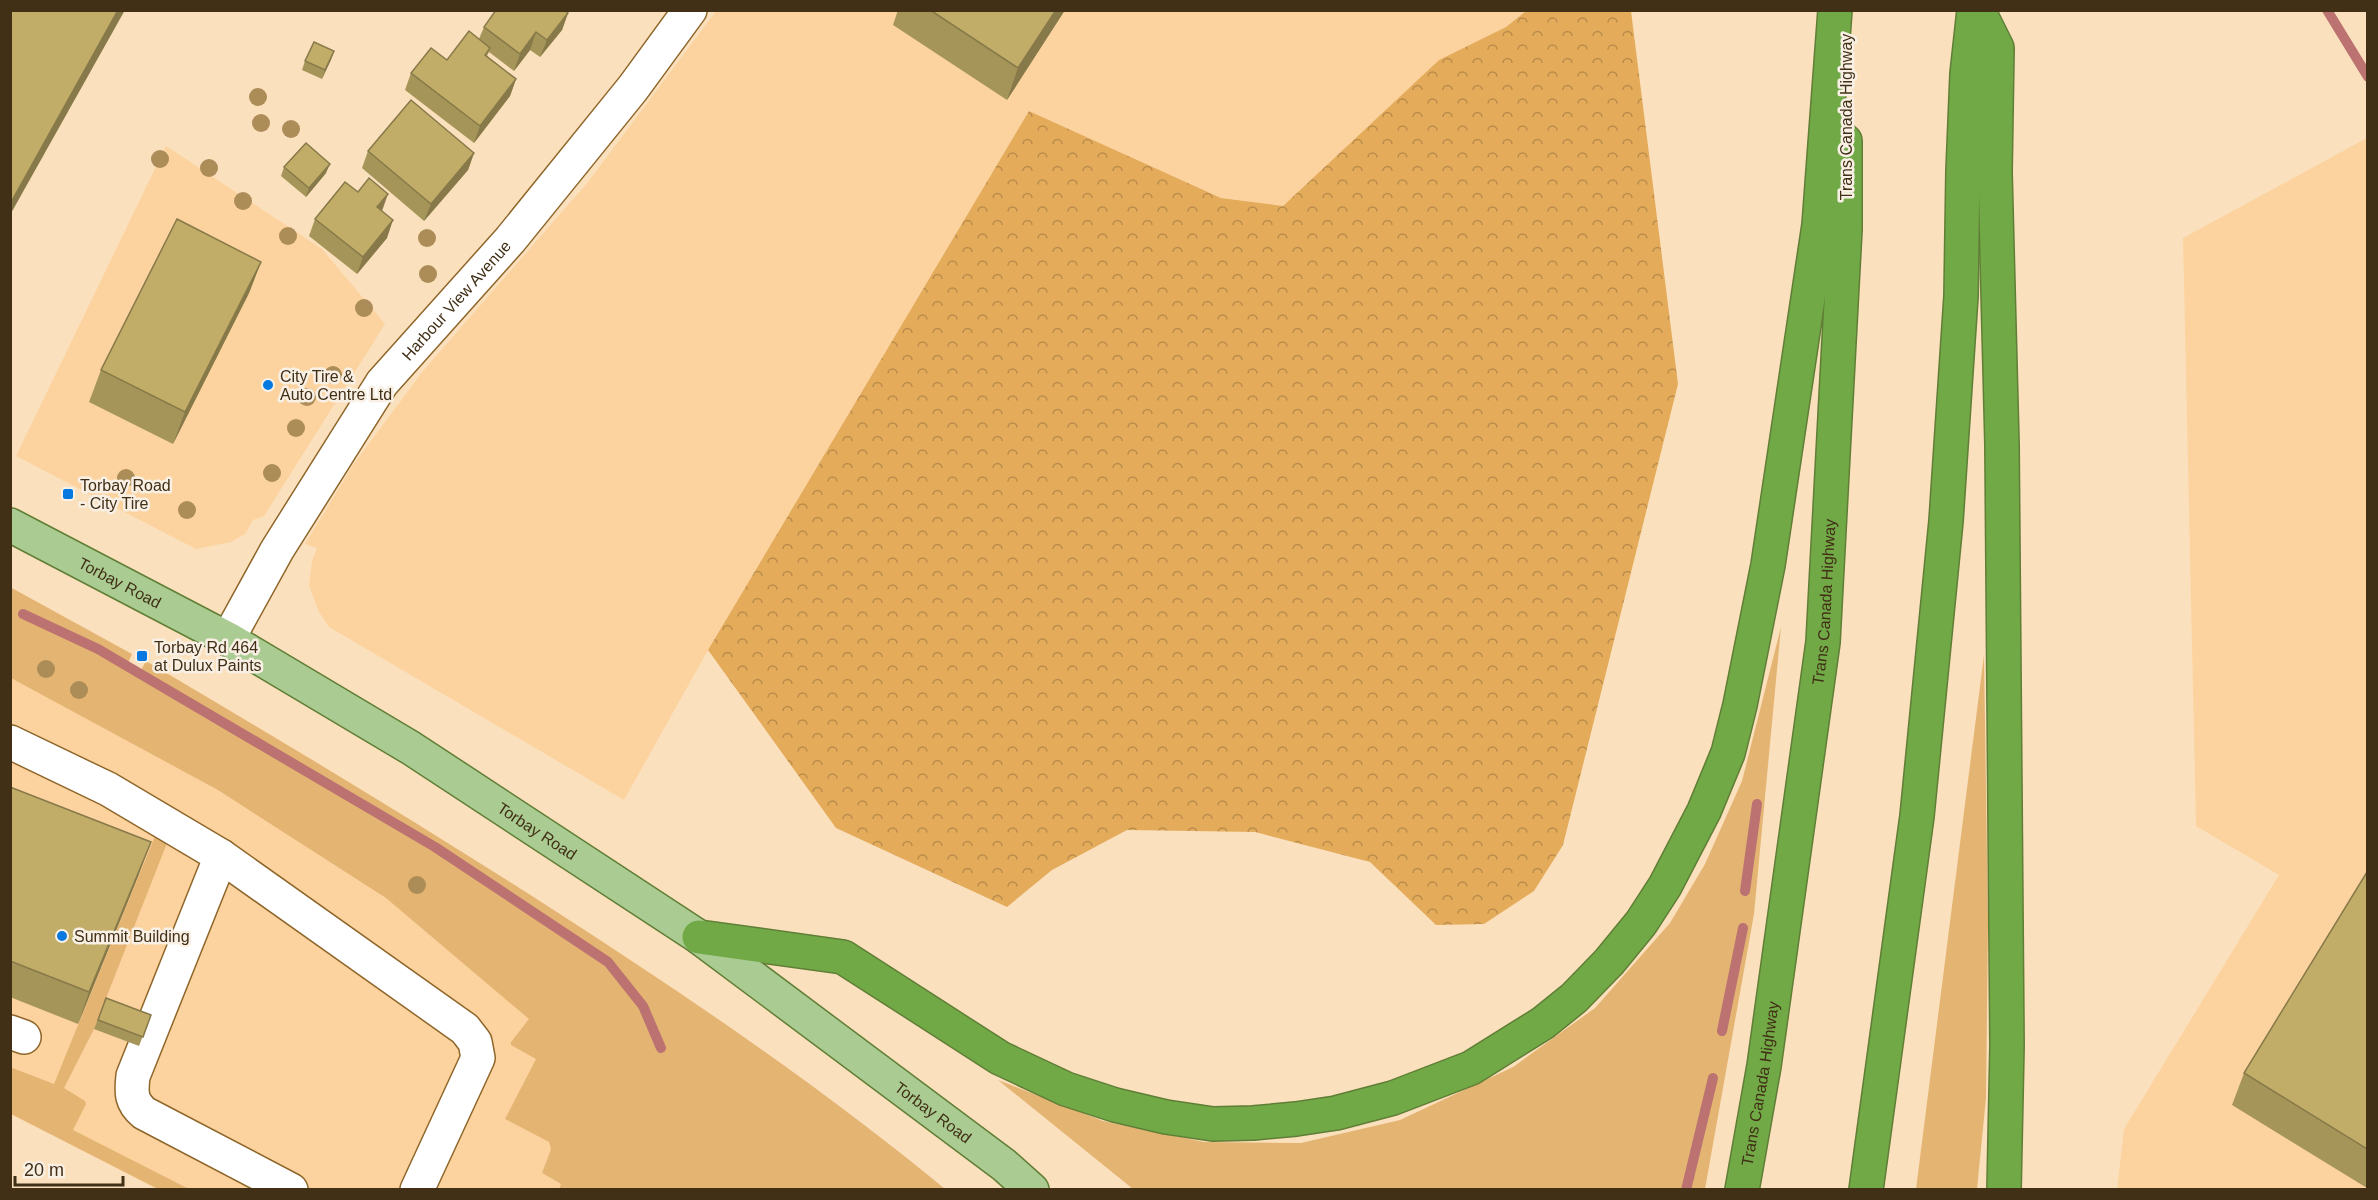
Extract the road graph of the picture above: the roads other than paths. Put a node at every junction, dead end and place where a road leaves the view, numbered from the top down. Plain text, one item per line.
1 (690, 10) edge
2 (1835, 10) edge
3 (1847, 10) edge
4 (1976, 10) edge
5 (10, 525) edge
6 (228, 639) junction
7 (10, 742) edge
8 (222, 856) junction
9 (699, 938) junction
10 (291, 1190) edge
11 (417, 1190) edge
12 (1032, 1190) edge
13 (1742, 1190) edge
14 (1866, 1190) edge
15 (2004, 1190) edge

1 - 6 street, Harbour View Avenue
2 - 9 highway
3 - 13 highway, Trans Canada Highway
4 - 14 highway
4 - 15 highway
5 - 6 main road, Torbay Road
6 - 9 main road, Torbay Road
7 - 8 street
8 - 10 street
8 - 11 street
9 - 12 main road, Torbay Road

